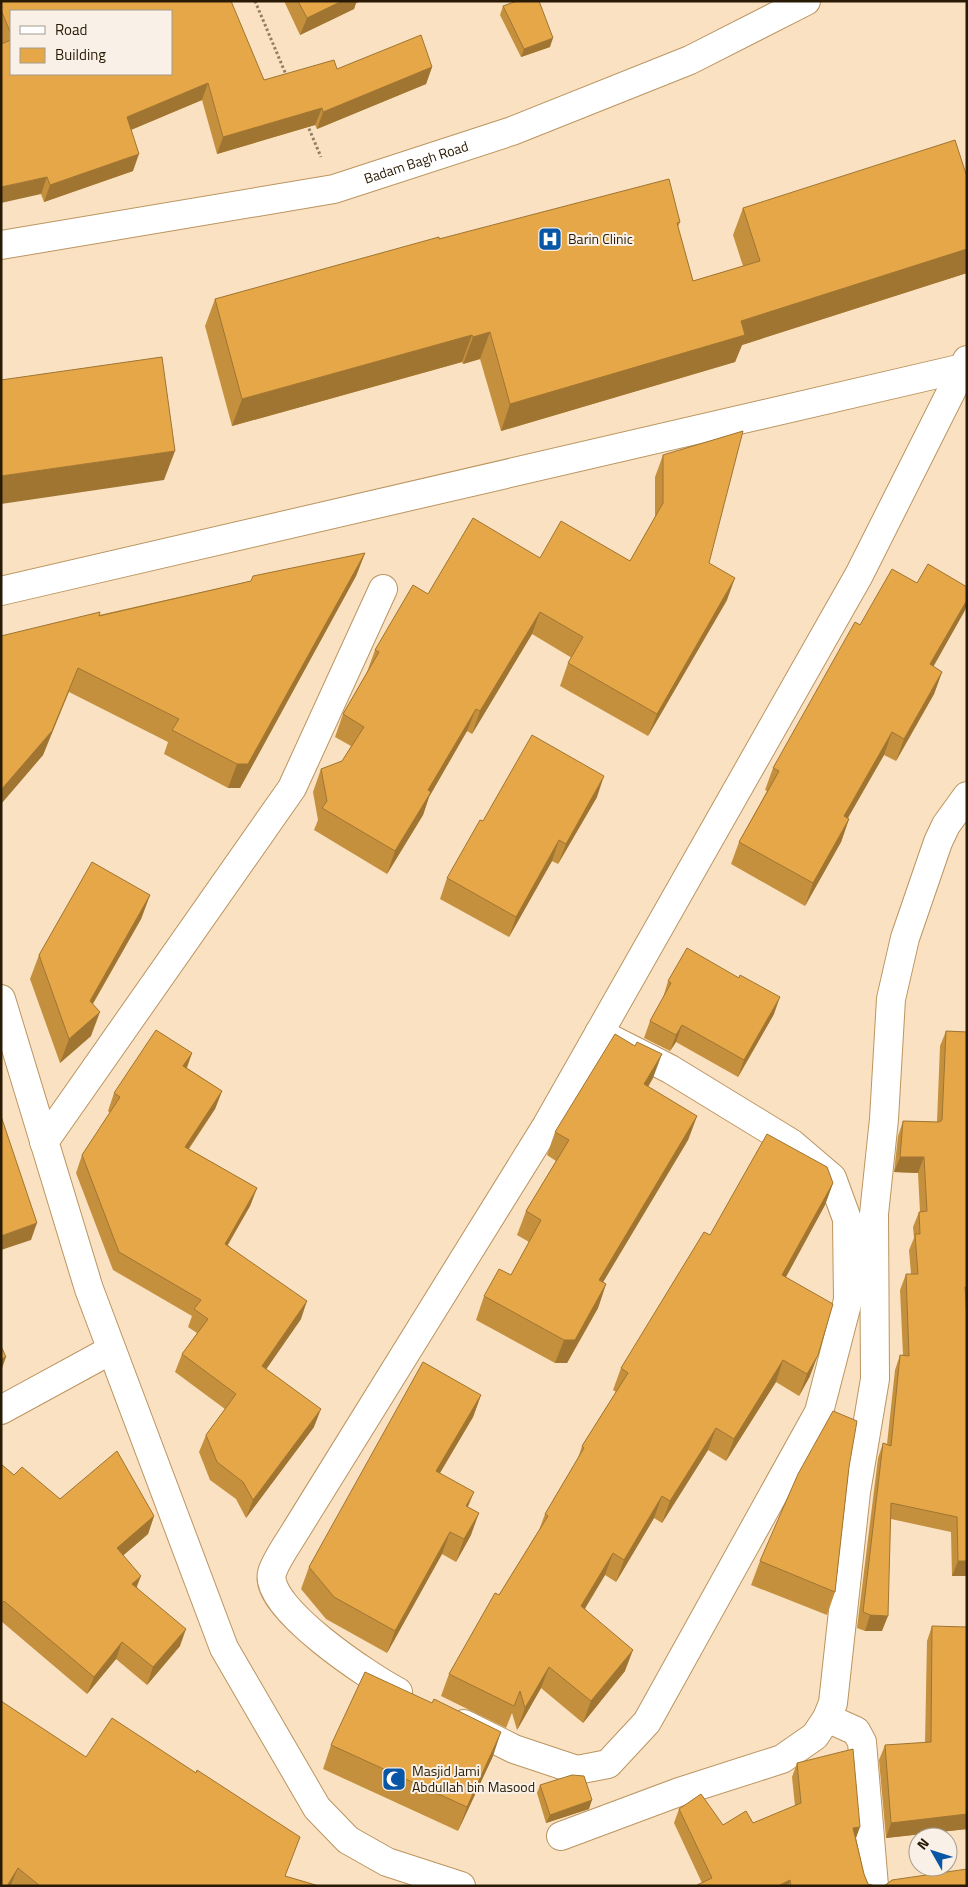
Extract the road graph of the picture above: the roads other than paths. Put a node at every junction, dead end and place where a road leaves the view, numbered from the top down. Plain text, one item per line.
1 (806, 1) edge
2 (1, 245) edge
3 (965, 364) edge
4 (383, 589) dead end
5 (1, 591) edge
6 (967, 796) edge
7 (1, 999) edge
8 (600, 1033) junction
9 (44, 1142) junction
10 (112, 1350) junction
11 (1, 1410) edge
12 (420, 1703) edge
13 (446, 1715) edge
14 (827, 1718) junction
15 (561, 1836) dead end
16 (461, 1886) edge
17 (874, 1886) edge

1 - 2 street, Badam Bagh Road
3 - 5 street
3 - 8 street
4 - 9 street
6 - 14 street
7 - 9 street
8 - 12 street
8 - 13 street
9 - 10 street
10 - 11 street
10 - 16 street
14 - 15 street
14 - 17 street

